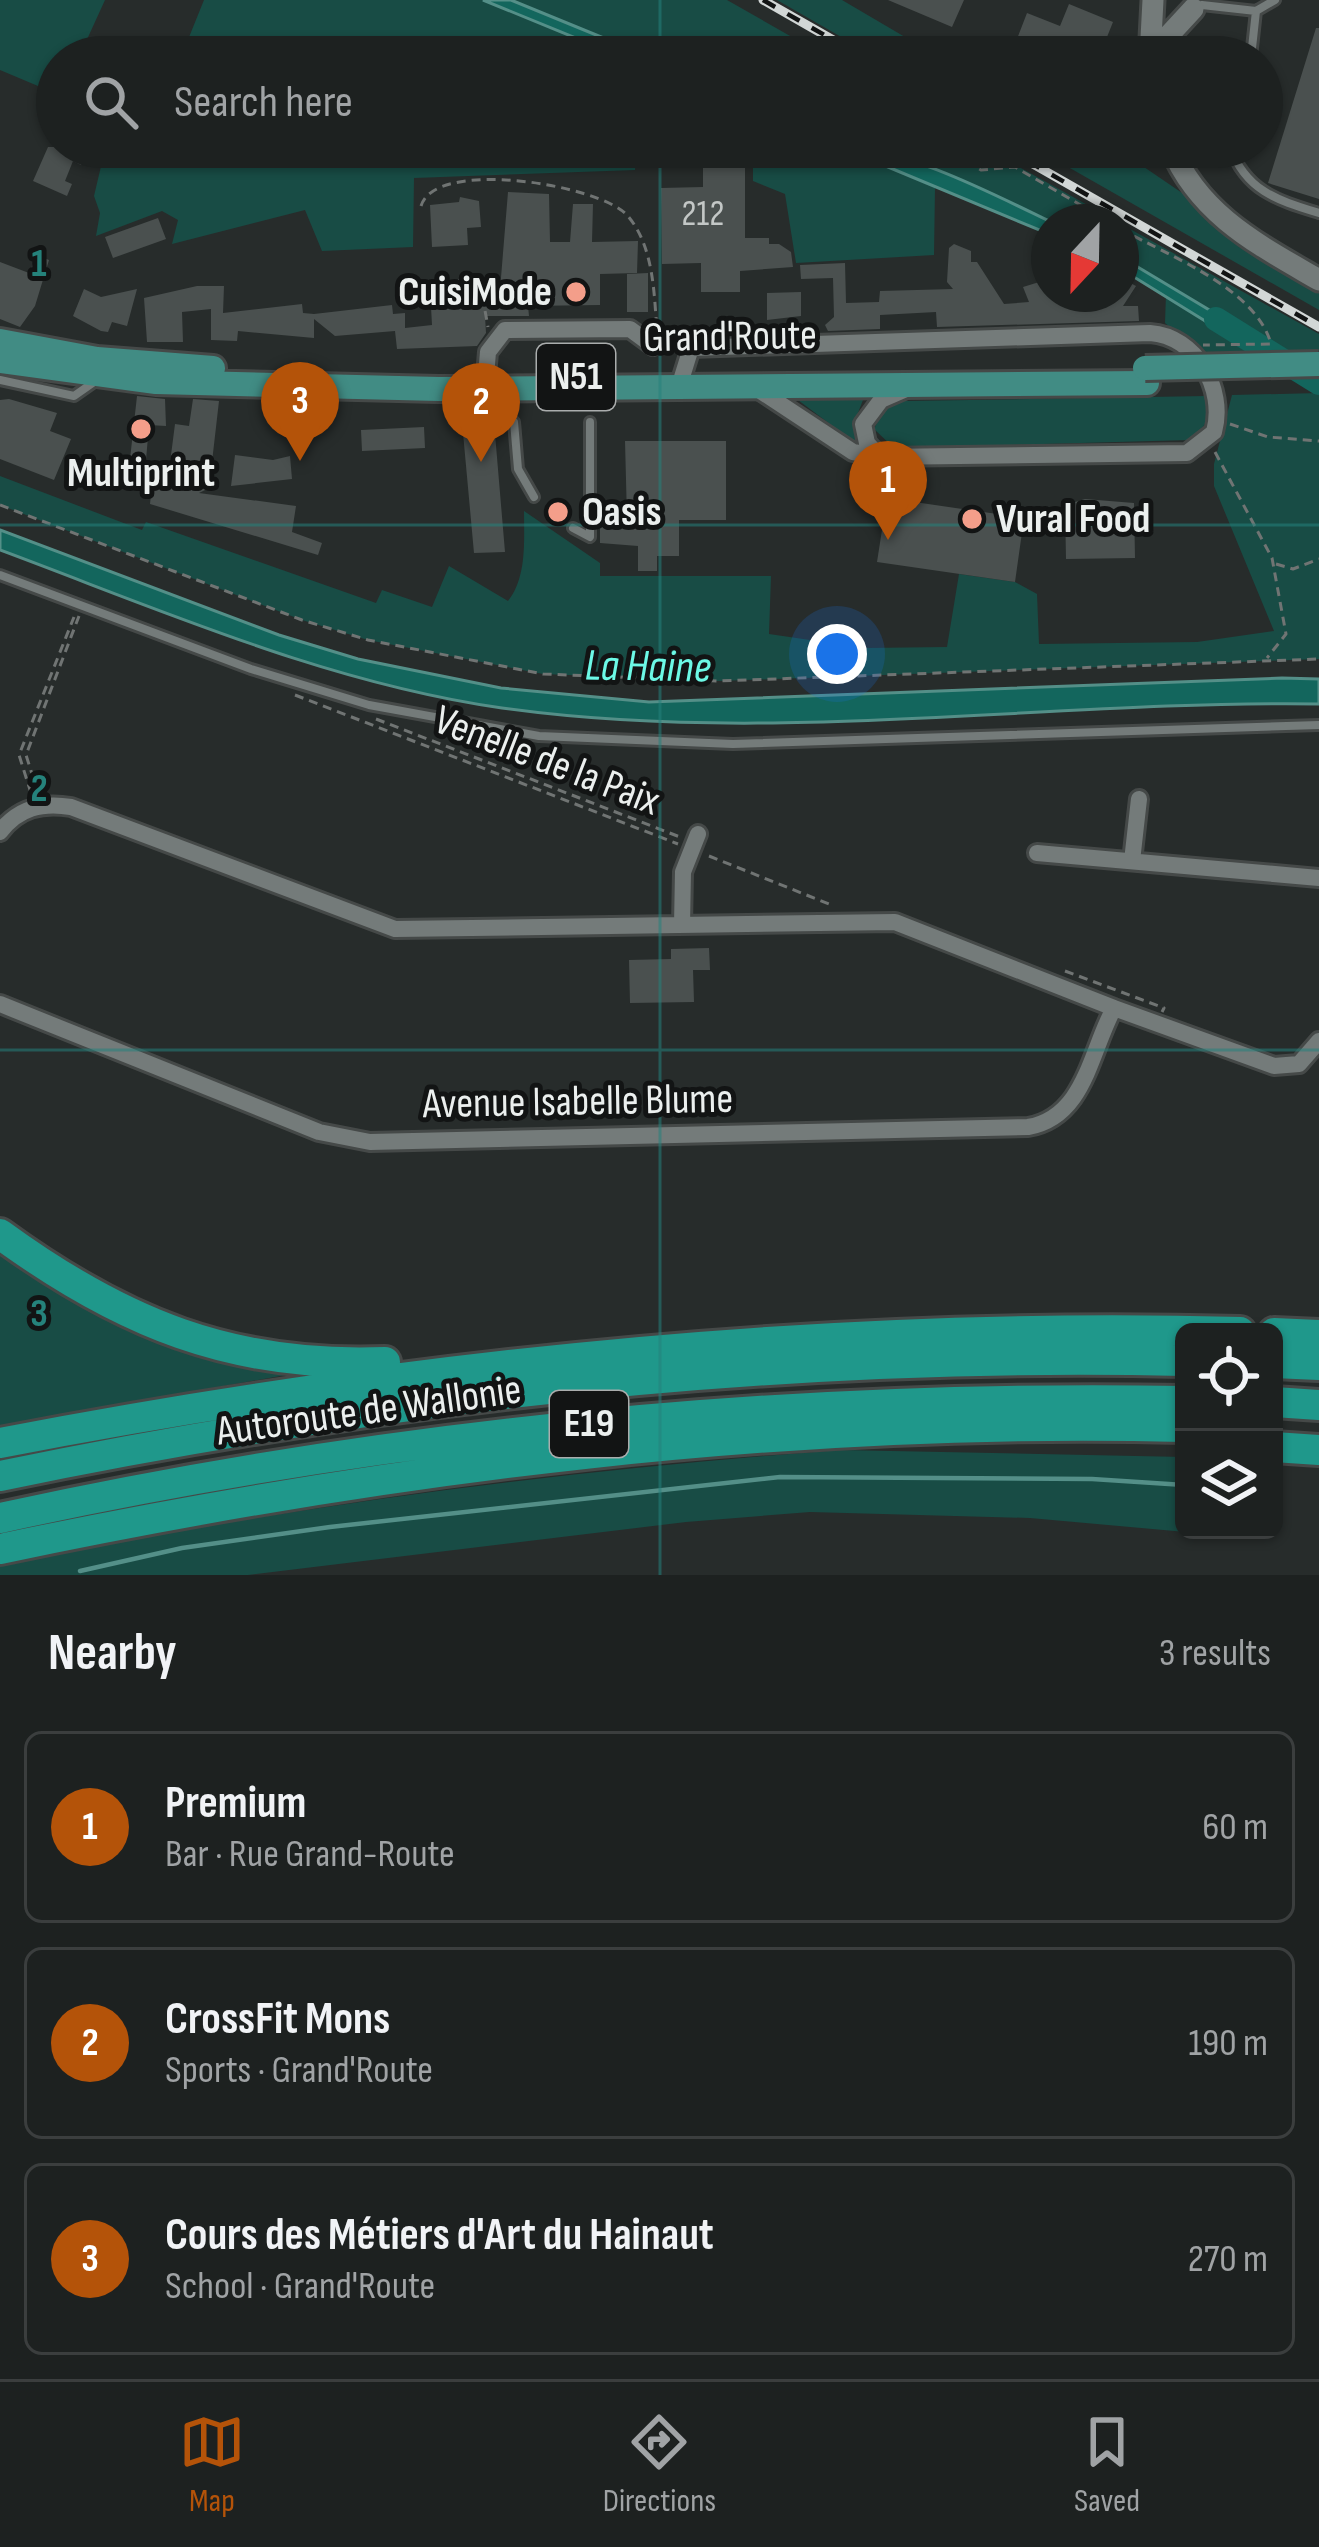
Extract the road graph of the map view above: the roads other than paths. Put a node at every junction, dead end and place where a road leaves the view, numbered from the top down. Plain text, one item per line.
1 (1157, 0) edge
2 (1275, 0) edge
3 (1201, 4) edge
4 (1248, 6) edge
5 (1156, 36) edge
6 (1167, 36) edge
7 (1250, 36) edge
8 (1182, 168) edge
9 (1238, 168) edge
10 (1186, 176) junction
11 (1319, 213) edge
12 (1319, 266) edge
13 (1319, 280) edge
14 (2, 346) edge
15 (656, 346) road end
16 (487, 364) junction
17 (1319, 364) edge
18 (1146, 375) junction
19 (100, 377) junction
20 (682, 377) junction
21 (0, 380) edge
22 (1319, 380) edge
23 (908, 388) junction
24 (759, 390) junction
25 (514, 422) dead end
26 (590, 422) dead end
27 (881, 457) junction
28 (534, 496) dead end
29 (573, 528) dead end
30 (0, 575) edge
31 (1319, 725) edge
32 (1139, 800) dead end
33 (0, 832) edge
34 (689, 843) road end
35 (1037, 853) dead end
36 (1132, 861) junction
37 (1319, 878) edge
38 (682, 925) junction
39 (0, 1004) edge
40 (1114, 1008) junction
41 (1319, 1041) edge
42 (0, 1234) edge
43 (1175, 1330) edge
44 (1283, 1333) edge
45 (1319, 1335) edge
46 (523, 1360) junction
47 (1175, 1361) edge
48 (1283, 1363) edge
49 (1319, 1365) edge
50 (1175, 1401) edge
51 (1283, 1403) edge
52 (1319, 1405) edge
53 (1175, 1427) edge
54 (1283, 1430) edge
55 (1319, 1432) edge
56 (828, 1435) junction
57 (1175, 1442) edge
58 (0, 1443) edge
59 (1283, 1448) edge
60 (1319, 1450) edge
61 (0, 1477) edge
62 (0, 1518) edge
63 (0, 1549) edge

1 - 3 street
1 - 5 street
2 - 4 lane
3 - 4 lane
3 - 6 street
4 - 7 lane
8 - 10 street
9 - 11 lane
10 - 12 street
10 - 13 street
14 - 16 main road, Grand'Route / N51
14 - 19 main road, Grand'Route / N51
15 - 16 street
16 - 20 main road, Grand'Route / N51
17 - 18 main road, Grand'Route / N51, bridge
18 - 20 main road, Grand'Route / N51
18 - 22 main road, Grand'Route / N51
18 - 23 main road, Grand'Route / N51
19 - 21 lane
19 - 24 main road, Grand'Route / N51
20 - 27 street
23 - 24 main road, Grand'Route / N51
23 - 27 street
24 - 27 street
25 - 28 lane
26 - 29 lane
30 - 31 lane
32 - 36 street
33 - 38 street
34 - 38 street
35 - 36 street
36 - 37 street
38 - 40 street
39 - 40 street, Avenue Isabelle Blume
40 - 41 street
42 - 46 highway
43 - 46 highway
44 - 45 highway
46 - 58 highway
47 - 61 highway, Autoroute de Wallonie / E19
48 - 49 highway
50 - 62 highway, Autoroute de Wallonie / E19
51 - 52 highway
53 - 56 highway
54 - 55 highway
56 - 57 highway
56 - 63 highway
59 - 60 highway

